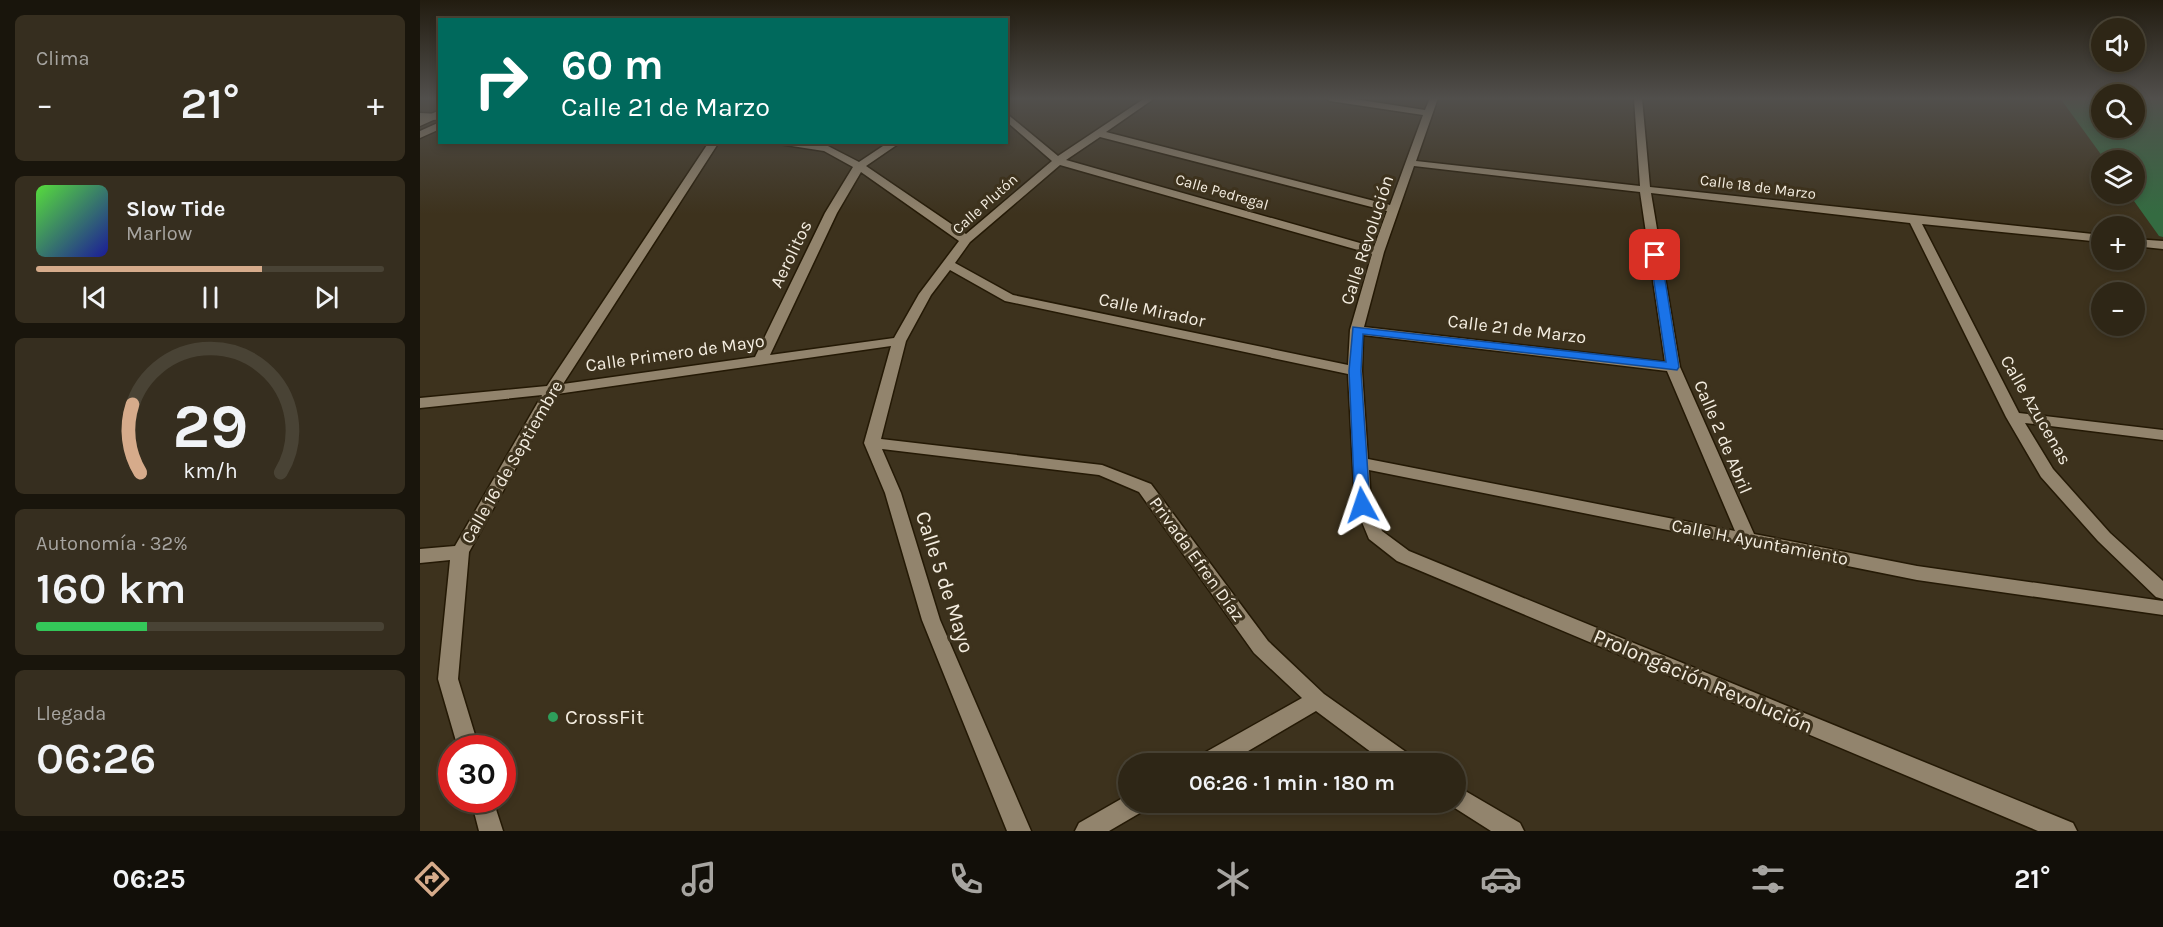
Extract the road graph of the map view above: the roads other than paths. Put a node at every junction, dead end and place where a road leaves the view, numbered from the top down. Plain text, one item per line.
1 (1030, 137) edge
2 (1097, 137) edge
3 (1112, 137) edge
4 (1421, 137) edge
5 (1641, 137) edge
6 (713, 144) edge
7 (789, 144) edge
8 (893, 144) edge
9 (1058, 161) junction
10 (1411, 163) junction
11 (859, 166) junction
12 (1645, 188) junction
13 (1395, 210) junction
14 (1914, 220) junction
15 (2091, 238) edge
16 (966, 240) junction
17 (2145, 243) edge
18 (2163, 245) edge
19 (1378, 252) junction
20 (948, 264) junction
21 (1357, 330) junction
22 (899, 341) junction
23 (760, 361) junction
24 (1673, 367) junction
25 (1355, 371) junction
26 (552, 390) junction
27 (420, 404) edge
28 (2014, 417) junction
29 (2163, 435) edge
30 (872, 443) junction
31 (1359, 463) junction
32 (1362, 505) joint
33 (1747, 539) junction
34 (460, 552) junction
35 (420, 556) edge
36 (2163, 592) edge
37 (2163, 608) edge
38 (1317, 700) junction
39 (464, 735) edge
40 (1224, 753) edge
41 (1391, 753) edge
42 (1466, 803) edge
43 (486, 813) edge
44 (1118, 813) edge
45 (491, 831) edge
46 (1019, 831) edge
47 (1087, 831) edge
48 (1512, 831) edge
49 (2065, 831) edge

1 - 9 street
2 - 9 street, Calle Plutón
3 - 13 street
4 - 10 street, Calle Revolución
5 - 12 street, Calle 2 de Abril
6 - 26 street, Calle 16 de Septiembre
7 - 11 street
8 - 11 street
9 - 16 street, Calle Plutón
9 - 19 street, Calle Pedregal
10 - 12 street, Calle 18 de Marzo
10 - 13 street, Calle Revolución
11 - 16 street
11 - 23 street, Aerolitos
12 - 14 street, Calle 18 de Marzo
12 - 24 street, Calle 2 de Abril
13 - 19 street, Calle Revolución
14 - 15 street, Calle 18 de Marzo
14 - 28 street, Calle Azucenas
16 - 20 street, Calle Plutón
17 - 18 street
19 - 21 street, Calle Revolución
20 - 22 street, Calle Plutón
20 - 25 street, Calle Mirador
21 - 24 street, Calle 21 de Marzo
21 - 25 street, Calle Revolución
22 - 23 street, Calle Primero de Mayo
22 - 30 street
23 - 26 street, Calle Primero de Mayo
24 - 33 street, Calle 2 de Abril
25 - 31 street, Calle Revolución
26 - 27 street, Calle Primero de Mayo
26 - 34 street, Calle 16 de Septiembre
28 - 29 street
28 - 36 street, Calle Azucenas
30 - 38 street, Privada Efren Díaz
30 - 46 street, Calle 5 de Mayo
31 - 32 street, Calle Revolución
31 - 33 street, Calle H. Ayuntamiento
32 - 49 street, Prolongación Revolución
33 - 37 street, Calle H. Ayuntamiento
34 - 35 street
34 - 39 street, Calle 16 de Septiembre
38 - 40 street
38 - 41 street, Privada Efren Díaz
42 - 48 street
43 - 45 street
44 - 47 street

